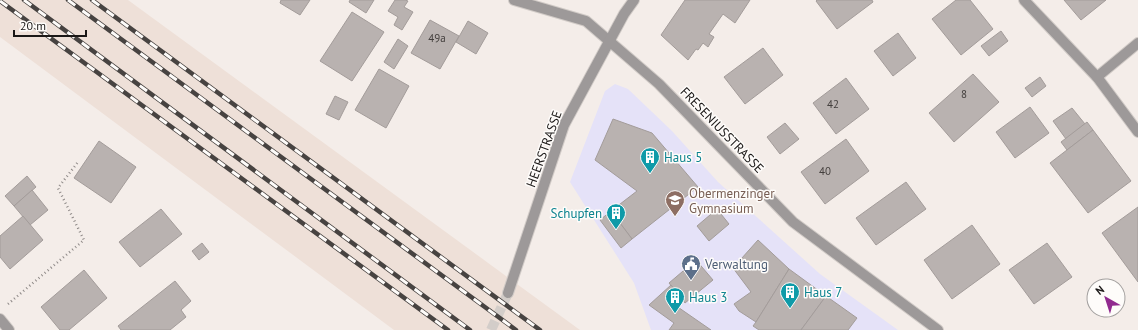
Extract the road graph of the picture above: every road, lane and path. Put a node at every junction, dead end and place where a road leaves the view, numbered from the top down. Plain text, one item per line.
1 (514, 0) edge
2 (634, 0) edge
3 (1024, 0) edge
4 (610, 41) junction
5 (1138, 43) edge
6 (1097, 77) junction
7 (1138, 132) edge
8 (78, 162) dead end
9 (508, 293) tunnel mouth
10 (6, 306) dead end
11 (0, 319) edge
12 (9, 330) edge
13 (938, 330) edge

1 - 4 street, FRESENIUSSTRASSE
2 - 4 street, HEERSTRASSE
3 - 6 street
4 - 9 street, HEERSTRASSE
4 - 13 street, FRESENIUSSTRASSE
5 - 6 street
6 - 7 street
8 - 10 path
11 - 12 street

